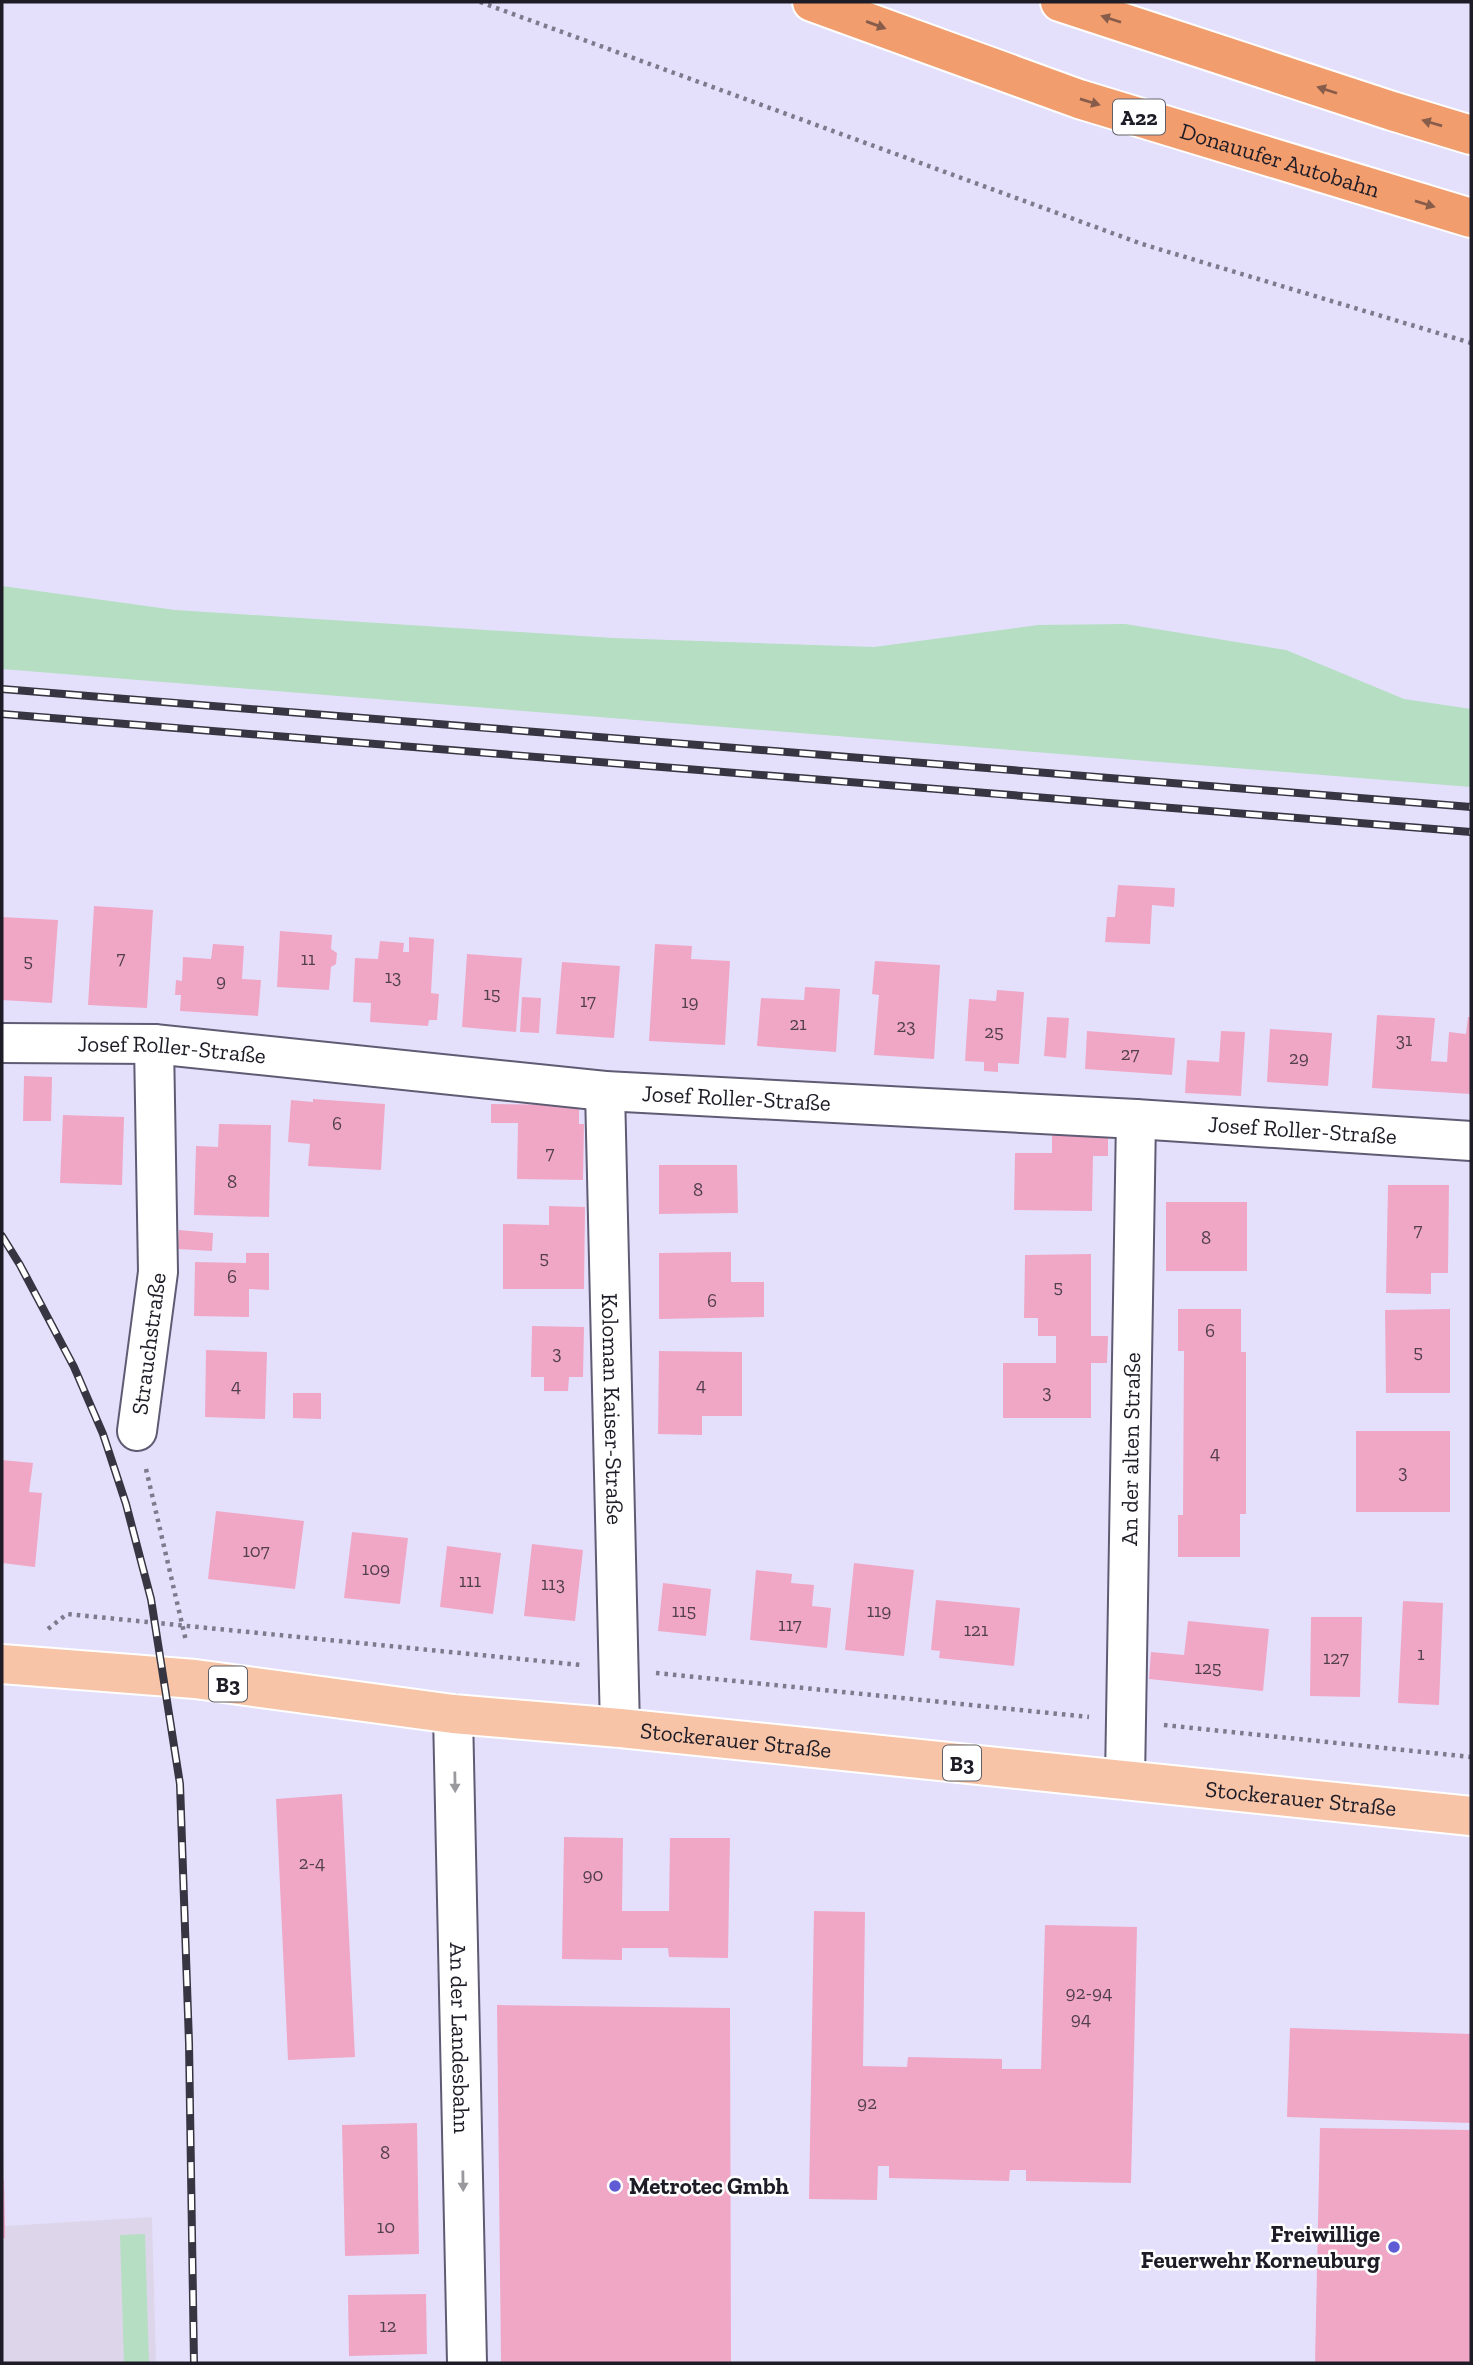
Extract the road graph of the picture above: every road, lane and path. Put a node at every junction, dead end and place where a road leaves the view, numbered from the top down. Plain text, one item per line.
1 (480, 2) edge
2 (812, 2) edge
3 (1060, 2) edge
4 (1471, 135) edge
5 (1471, 218) edge
6 (1471, 343) edge
7 (2, 1043) edge
8 (154, 1044) junction
9 (605, 1091) junction
10 (1136, 1119) junction
11 (1471, 1141) edge
12 (137, 1431) joint
13 (183, 1624) junction
14 (36, 1628) dead end
15 (2, 1664) edge
16 (618, 1669) junction
17 (195, 1679) junction
18 (453, 1714) junction
19 (1126, 1721) junction
20 (620, 1728) junction
21 (1471, 1757) edge
22 (1125, 1780) junction
23 (1471, 1816) edge
24 (467, 2363) edge

1 - 6 path
2 -> 5 highway, Donauufer Autobahn / A22
4 -> 3 highway
7 - 8 street, Josef Roller-Straße
8 - 9 street, Josef Roller-Straße
8 - 12 street, Strauchstraße
9 - 10 street, Josef Roller-Straße
9 - 16 street, Koloman Kaiser-Straße
10 - 11 street, Josef Roller-Straße
10 - 19 street, An der alten Straße
12 - 13 path, Strauchstraße
13 - 14 path
13 - 16 path
13 - 17 path, Strauchstraße
15 - 17 main road, Stockerauer Straße / B3
16 - 19 path
16 - 20 street, Koloman Kaiser-Straße
17 - 18 main road, Stockerauer Straße / B3
18 - 20 main road, Stockerauer Straße / B3
18 -> 24 street, An der Landesbahn
19 - 21 path
19 - 22 street, An der alten Straße
20 - 22 main road, Stockerauer Straße / B3
22 - 23 main road, Stockerauer Straße / B3

